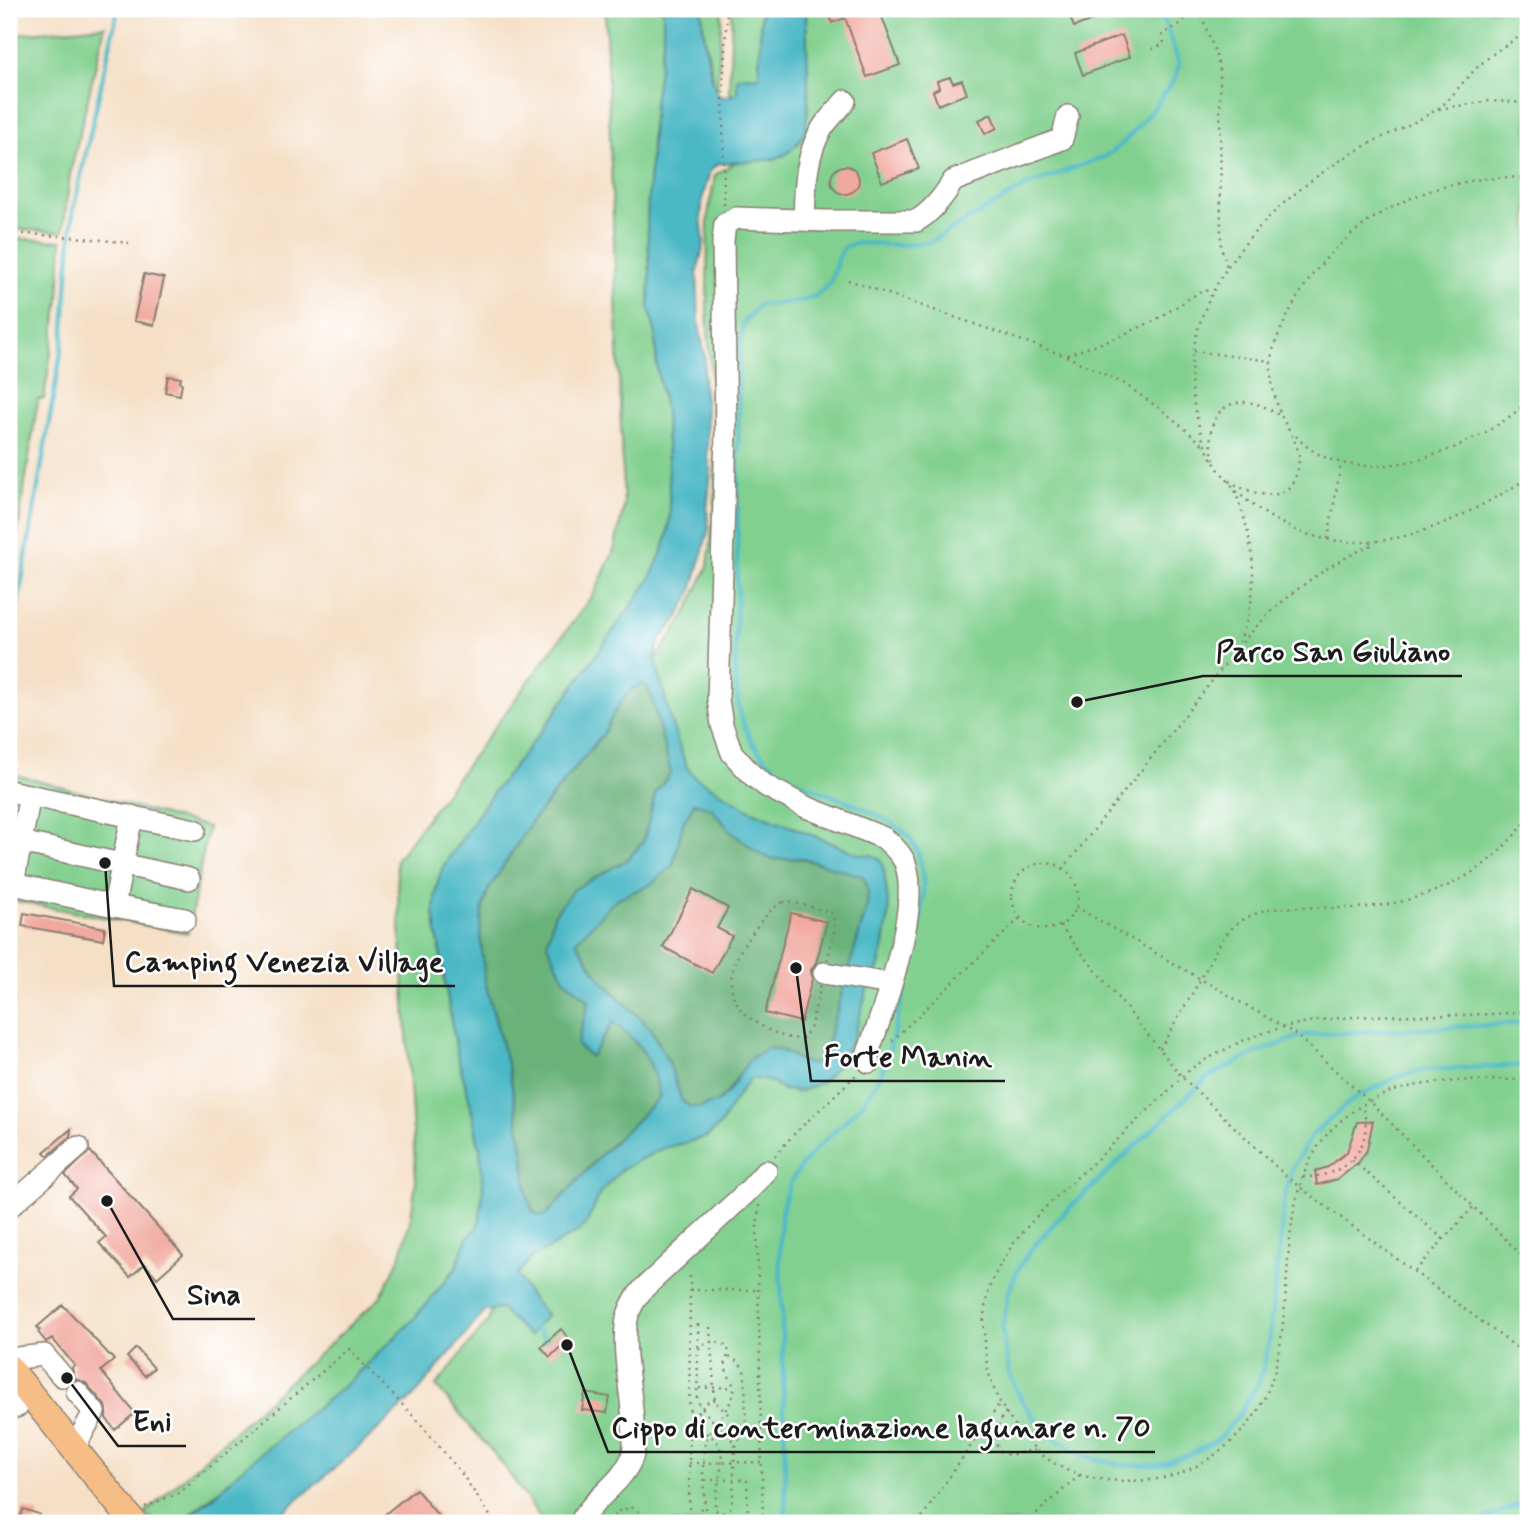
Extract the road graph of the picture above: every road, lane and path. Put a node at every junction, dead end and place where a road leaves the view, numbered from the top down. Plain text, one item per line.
1 (727, 9) edge
2 (1198, 9) edge
3 (1528, 32) edge
4 (1152, 49) dead end
5 (845, 101) dead end
6 (1528, 103) edge
7 (1439, 108) junction
8 (1068, 116) dead end
9 (1528, 148) edge
10 (1522, 178) junction
11 (1528, 180) edge
12 (804, 220) junction
13 (725, 224) junction
14 (9, 233) edge
15 (128, 243) dead end
16 (1228, 268) junction
17 (848, 280) dead end
18 (1212, 292) junction
19 (1194, 351) junction
20 (1066, 356) junction
21 (1271, 361) junction
22 (1528, 401) edge
23 (1284, 420) junction
24 (1289, 428) junction
25 (1206, 447) junction
26 (1341, 462) junction
27 (1218, 469) junction
28 (1224, 477) junction
29 (1528, 478) edge
30 (1234, 489) junction
31 (1328, 539) junction
32 (1380, 542) junction
33 (1231, 657) junction
34 (9, 791) edge
35 (30, 795) junction
36 (132, 817) junction
37 (1528, 820) edge
38 (195, 830) dead end
39 (21, 842) junction
40 (122, 864) junction
41 (1063, 869) junction
42 (189, 879) dead end
43 (114, 906) junction
44 (1076, 907) junction
45 (1020, 918) junction
46 (185, 919) dead end
47 (1060, 926) junction
48 (832, 974) junction
49 (1200, 979) junction
50 (883, 983) junction
51 (1528, 1011) edge
52 (1284, 1027) junction
53 (896, 1037) dead end
54 (1160, 1049) junction
55 (869, 1062) joint
56 (1182, 1077) junction
57 (1528, 1079) edge
58 (1369, 1101) junction
59 (1362, 1105) junction
60 (78, 1147) dead end
61 (1352, 1160) junction
62 (766, 1171) junction
63 (1303, 1177) junction
64 (1299, 1187) junction
65 (1474, 1206) junction
66 (9, 1207) edge
67 (1443, 1240) junction
68 (689, 1247) junction
69 (1528, 1262) edge
70 (1415, 1271) junction
71 (690, 1290) junction
72 (758, 1290) junction
73 (698, 1324) dead end
74 (710, 1327) dead end
75 (710, 1342) junction
76 (698, 1349) junction
77 (729, 1356) junction
78 (1528, 1356) edge
79 (9, 1359) edge
80 (9, 1368) edge
81 (62, 1376) dead end
82 (715, 1387) junction
83 (734, 1387) junction
84 (697, 1388) junction
85 (77, 1392) dead end
86 (715, 1400) junction
87 (12, 1403) edge
88 (1000, 1404) junction
89 (702, 1408) junction
90 (723, 1412) junction
91 (1006, 1412) junction
92 (731, 1417) dead end
93 (716, 1422) junction
94 (709, 1434) junction
95 (74, 1448) junction
96 (736, 1448) junction
97 (1035, 1450) junction
98 (735, 1462) junction
99 (762, 1462) junction
100 (689, 1463) junction
101 (705, 1463) junction
102 (720, 1463) junction
103 (1081, 1474) junction
104 (720, 1479) junction
105 (734, 1479) junction
106 (705, 1480) junction
107 (705, 1500) junction
108 (730, 1514) junction
109 (140, 1515) edge
110 (1528, 1515) edge
111 (114, 1523) edge
112 (495, 1523) edge
113 (580, 1523) edge
114 (612, 1523) edge
115 (646, 1523) edge
116 (689, 1523) edge
117 (697, 1523) edge
118 (706, 1523) edge
119 (727, 1523) edge
120 (740, 1523) edge
121 (748, 1523) edge
122 (763, 1523) edge
123 (918, 1523) edge
124 (1026, 1523) edge
125 (1510, 1523) edge

1 - 13 path
2 - 4 path
2 - 16 path
3 - 7 path
5 - 12 street
6 - 7 path
7 - 16 path
8 - 12 street
9 - 10 path
10 - 11 path
10 - 21 path
12 - 13 street
13 - 50 street
14 - 15 path
16 - 18 path
17 - 20 path
18 - 19 path
18 - 20 path
19 - 21 path
19 - 25 path
20 - 25 path
21 - 23 path
22 - 26 path
23 - 24 path
23 - 27 path
24 - 26 path
24 - 28 path
25 - 27 path
26 - 31 path
27 - 28 path
28 - 30 path
29 - 32 path
30 - 31 path
30 - 33 path
31 - 32 path
32 - 33 path
33 - 41 path
34 - 35 street
35 - 36 street
35 - 39 street
36 - 38 street
36 - 40 street
37 - 49 path
39 - 40 street
39 - 43 street
40 - 42 street
40 - 43 street
41 - 44 path
41 - 45 path
43 - 46 street
44 - 47 path
44 - 49 path
45 - 47 path
45 - 53 path
47 - 54 path
48 - 48 path
48 - 50 street
49 - 52 path
49 - 54 path
50 - 55 street
51 - 52 path
52 - 56 path
52 - 58 path
54 - 56 path
55 - 62 path
56 - 64 path
56 - 88 path
57 - 58 path
58 - 59 path
58 - 65 path
59 - 61 path
59 - 63 path
60 - 66 street
61 - 63 path
61 - 67 path
62 - 68 street
62 - 72 path
63 - 64 path
64 - 70 path
64 - 103 path
65 - 67 path
65 - 69 path
67 - 70 path
68 - 71 path
68 - 113 street
70 - 78 path
71 - 72 path
71 - 100 path
72 - 99 path
73 - 76 path
74 - 75 path
75 - 76 path
75 - 77 path
75 - 82 path
76 - 84 path
77 - 83 path
77 - 96 path
79 - 81 street
80 - 95 main road
82 - 83 path
82 - 84 path
82 - 86 path
83 - 90 path
84 - 89 path
85 - 95 street
86 - 89 path
86 - 90 path
87 - 111 main road
88 - 91 path
88 - 123 path
89 - 93 path
89 - 94 path
90 - 92 path
90 - 93 path
91 - 97 path
91 - 97 path
93 - 94 path
93 - 96 path
94 - 101 path
94 - 102 path
95 - 109 main road
96 - 98 path
97 - 103 path
98 - 99 path
98 - 102 path
98 - 105 path
99 - 122 path
100 - 101 path
100 - 116 path
101 - 102 path
101 - 106 path
102 - 104 path
103 - 124 path
104 - 105 path
104 - 106 path
104 - 108 path
105 - 108 path
105 - 121 path
106 - 107 path
107 - 117 path
107 - 118 path
108 - 119 path
108 - 120 path
109 - 112 path
110 - 125 path
114 - 115 path

